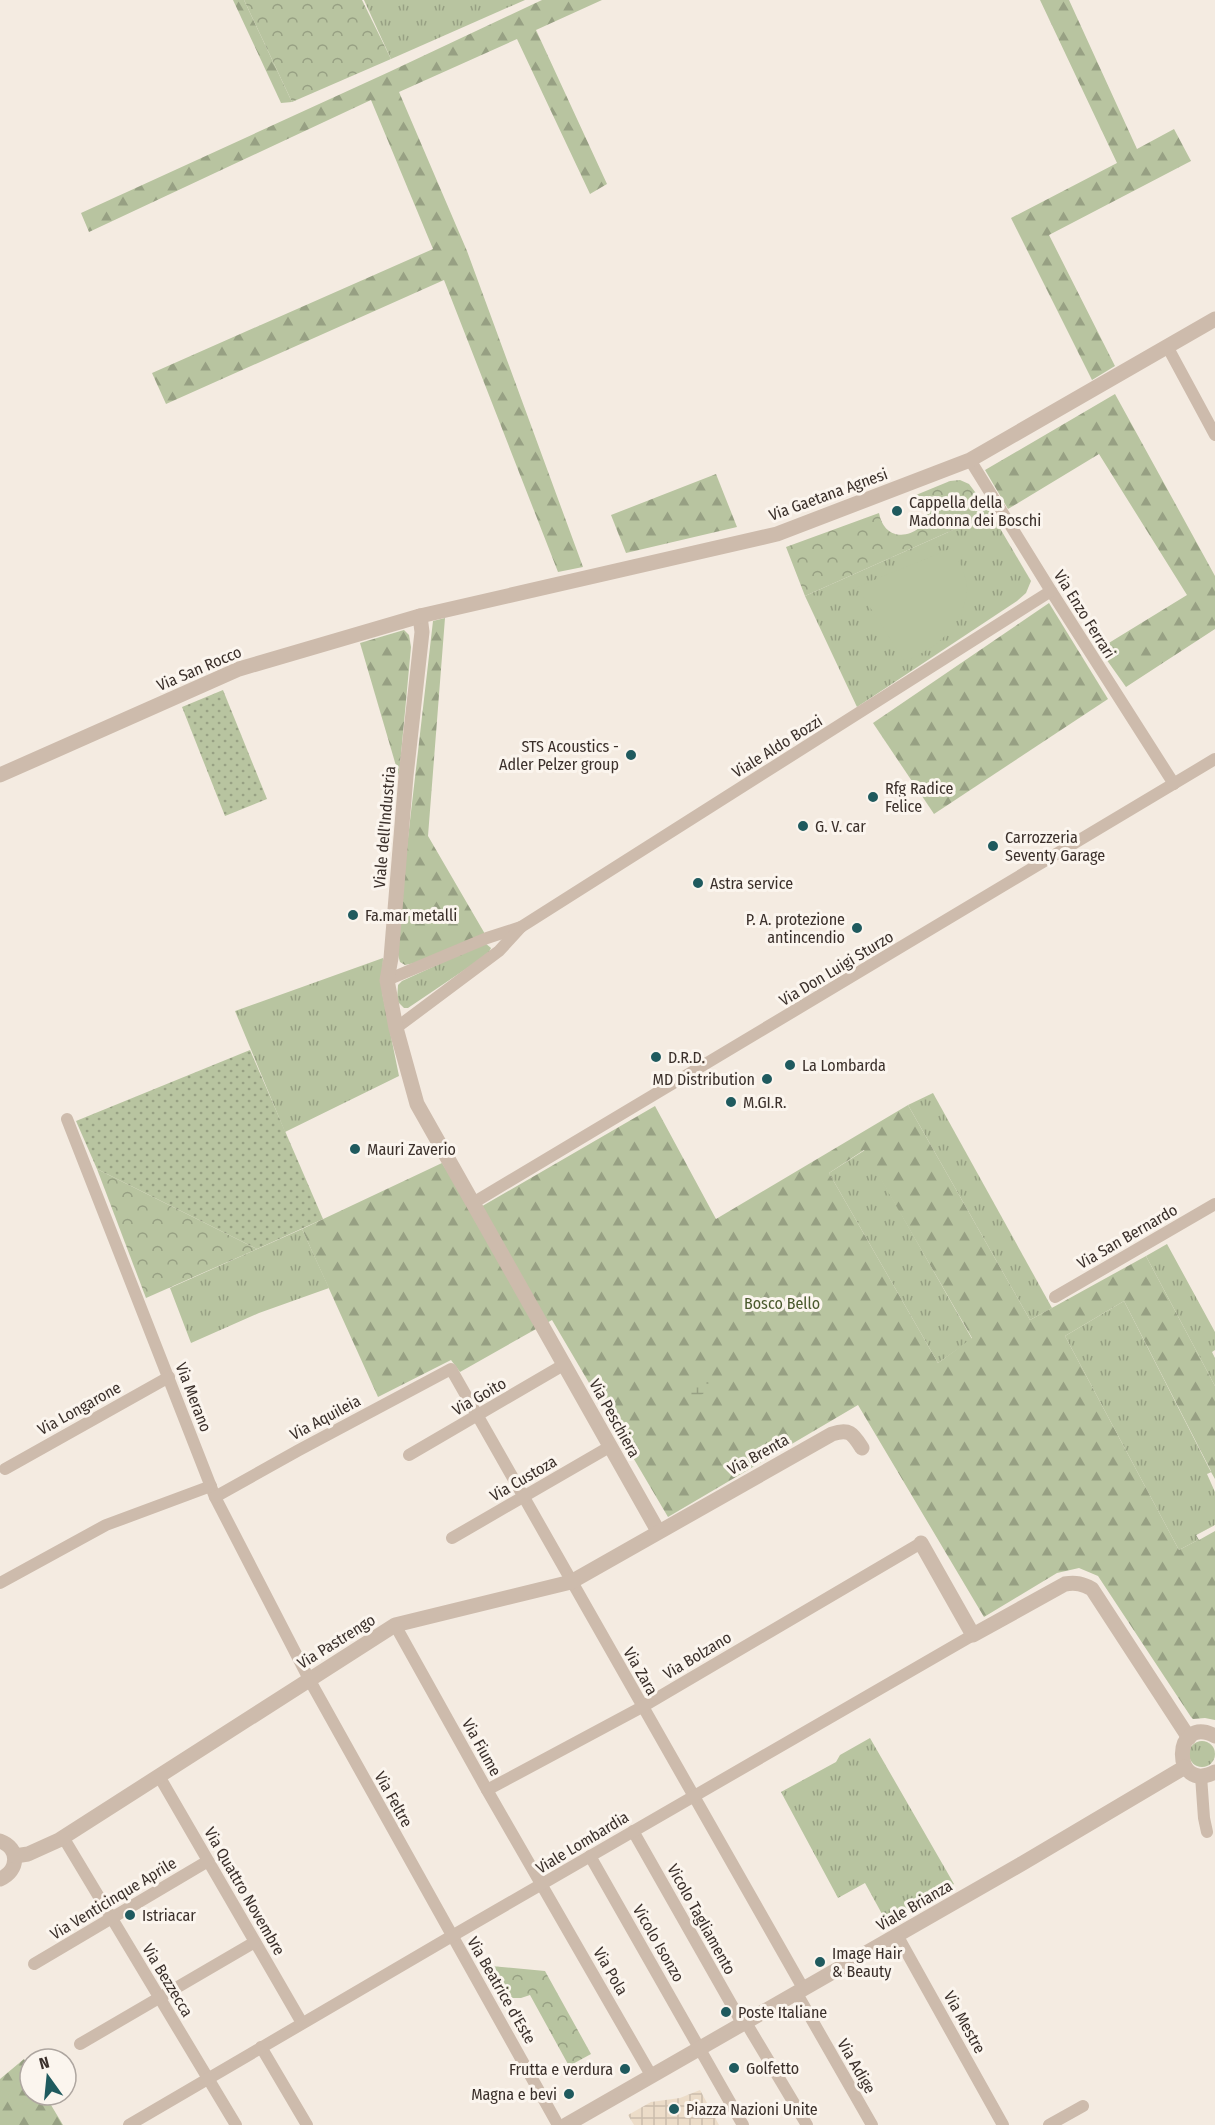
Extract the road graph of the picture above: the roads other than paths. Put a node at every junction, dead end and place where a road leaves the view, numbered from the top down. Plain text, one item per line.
1 (1215, 319) edge
2 (1167, 346) junction
3 (1215, 435) edge
4 (970, 460) junction
5 (1051, 591) junction
6 (420, 616) junction
7 (1215, 759) edge
8 (0, 775) edge
9 (1174, 784) junction
10 (521, 927) junction
11 (387, 980) junction
12 (396, 1028) junction
13 (68, 1119) dead end
14 (473, 1203) junction
15 (1215, 1204) edge
16 (1055, 1297) dead end
17 (541, 1322) joint
18 (565, 1365) junction
19 (451, 1369) joint
20 (169, 1377) junction
21 (477, 1416) junction
22 (611, 1446) junction
23 (862, 1448) dead end
24 (409, 1455) dead end
25 (2, 1467) edge
26 (213, 1492) junction
27 (523, 1497) junction
28 (663, 1528) junction
29 (452, 1538) dead end
30 (921, 1543) joint
31 (571, 1582) junction
32 (0, 1583) edge
33 (395, 1625) junction
34 (973, 1635) junction
35 (309, 1679) junction
36 (642, 1707) junction
37 (1215, 1737) edge
38 (1189, 1738) junction
39 (1185, 1767) junction
40 (1208, 1774) edge
41 (159, 1776) junction
42 (487, 1790) junction
43 (693, 1796) junction
44 (633, 1831) junction
45 (1208, 1832) dead end
46 (63, 1837) junction
47 (1, 1840) edge
48 (590, 1856) junction
49 (208, 1861) junction
50 (9, 1868) edge
51 (542, 1885) junction
52 (112, 1917) junction
53 (897, 1935) junction
54 (452, 1936) junction
55 (255, 1942) junction
56 (34, 1964) dead end
57 (800, 1990) junction
58 (159, 1997) junction
59 (743, 2022) junction
60 (302, 2023) junction
61 (80, 2044) dead end
62 (261, 2047) junction
63 (700, 2047) junction
64 (651, 2074) junction
65 (207, 2078) junction
66 (1083, 2106) dead end
67 (129, 2125) edge
68 (236, 2125) edge
69 (308, 2125) edge
70 (558, 2125) edge
71 (566, 2125) edge
72 (743, 2125) edge
73 (807, 2125) edge
74 (872, 2125) edge
75 (1003, 2125) edge
76 (1050, 2125) edge

1 - 2 street, Via Gaetana Agnesi
2 - 3 street
2 - 4 street, Via Gaetana Agnesi
4 - 5 street, Via Enzo Ferrari
4 - 6 street, Via Gaetana Agnesi
5 - 9 street, Via Enzo Ferrari
5 - 10 street, Viale Aldo Bozzi
6 - 8 street, Via San Rocco
6 - 11 street, Viale dell'Industria
7 - 9 street, Via Don Luigi Sturzo
9 - 14 street, Via Don Luigi Sturzo
10 - 11 street, Viale Aldo Bozzi
10 - 12 street, Viale Aldo Bozzi
11 - 12 street, Viale dell'Industria
12 - 14 street, Viale dell'Industria
13 - 20 street, Via Merano
14 - 17 street, Viale dell'Industria
15 - 16 street, Via San Bernardo
17 - 18 street, Via Peschiera
18 - 21 street, Via Goito
18 - 22 street, Via Peschiera
19 - 21 street, Via Zara
19 - 26 street, Via Aquileia
20 - 25 street, Via Longarone
20 - 26 street, Via Merano
21 - 24 street, Via Goito
21 - 27 street, Via Zara
22 - 27 street, Via Custoza
22 - 28 street, Via Peschiera
23 - 28 street, Via Brenta
26 - 32 street, Via Aquileia
26 - 35 street, Via Merano
27 - 29 street, Via Custoza
27 - 31 street, Via Zara
28 - 31 street, Via Pastrengo
30 - 34 street
30 - 36 street, Via Bolzano
31 - 33 street, Via Pastrengo
31 - 36 street, Via Zara
33 - 35 street, Via Pastrengo
33 - 42 street, Via Fiume
34 - 38 street
34 - 43 street, Viale Lombardia
35 - 41 street, Via Pastrengo
35 - 54 street, Via Feltre
36 - 42 street, Via Bolzano
36 - 43 street, Via Zara
37 - 38 street
38 - 39 street
39 - 40 street
39 - 53 street, Viale Brianza
40 - 45 street
41 - 46 street, Via Pastrengo
41 - 49 street, Via Quattro Novembre
42 - 51 street, Via Fiume
43 - 44 street, Viale Lombardia
43 - 57 street, Via Zara
44 - 48 street, Viale Lombardia
44 - 59 street, Vicolo Tagliamento
46 - 50 street, Via Pastrengo
46 - 52 street, Via Bezzecca
47 - 50 street
48 - 51 street, Viale Lombardia
48 - 63 street, Vicolo Isonzo
49 - 52 street, Via Venticinque Aprile
49 - 55 street, Via Quattro Novembre
51 - 54 street, Viale Lombardia
51 - 64 street, Via Pola
52 - 56 street, Via Venticinque Aprile
52 - 58 street, Via Bezzecca
53 - 57 street, Viale Brianza
53 - 75 street, Via Mestre
54 - 60 street, Viale Lombardia
54 - 70 street, Via Beatrice d'Este
55 - 58 street
55 - 60 street, Via Quattro Novembre
57 - 59 street, Viale Brianza
57 - 74 street, Via Adige
58 - 61 street
58 - 65 street, Via Bezzecca
59 - 63 street, Viale Brianza
59 - 73 street, Vicolo Tagliamento
60 - 62 street, Viale Lombardia
62 - 65 street, Viale Lombardia
62 - 69 street
63 - 64 street, Viale Brianza
63 - 72 street, Vicolo Isonzo
64 - 71 street, Viale Brianza
65 - 67 street, Viale Lombardia
65 - 68 street, Via Bezzecca
66 - 76 street

